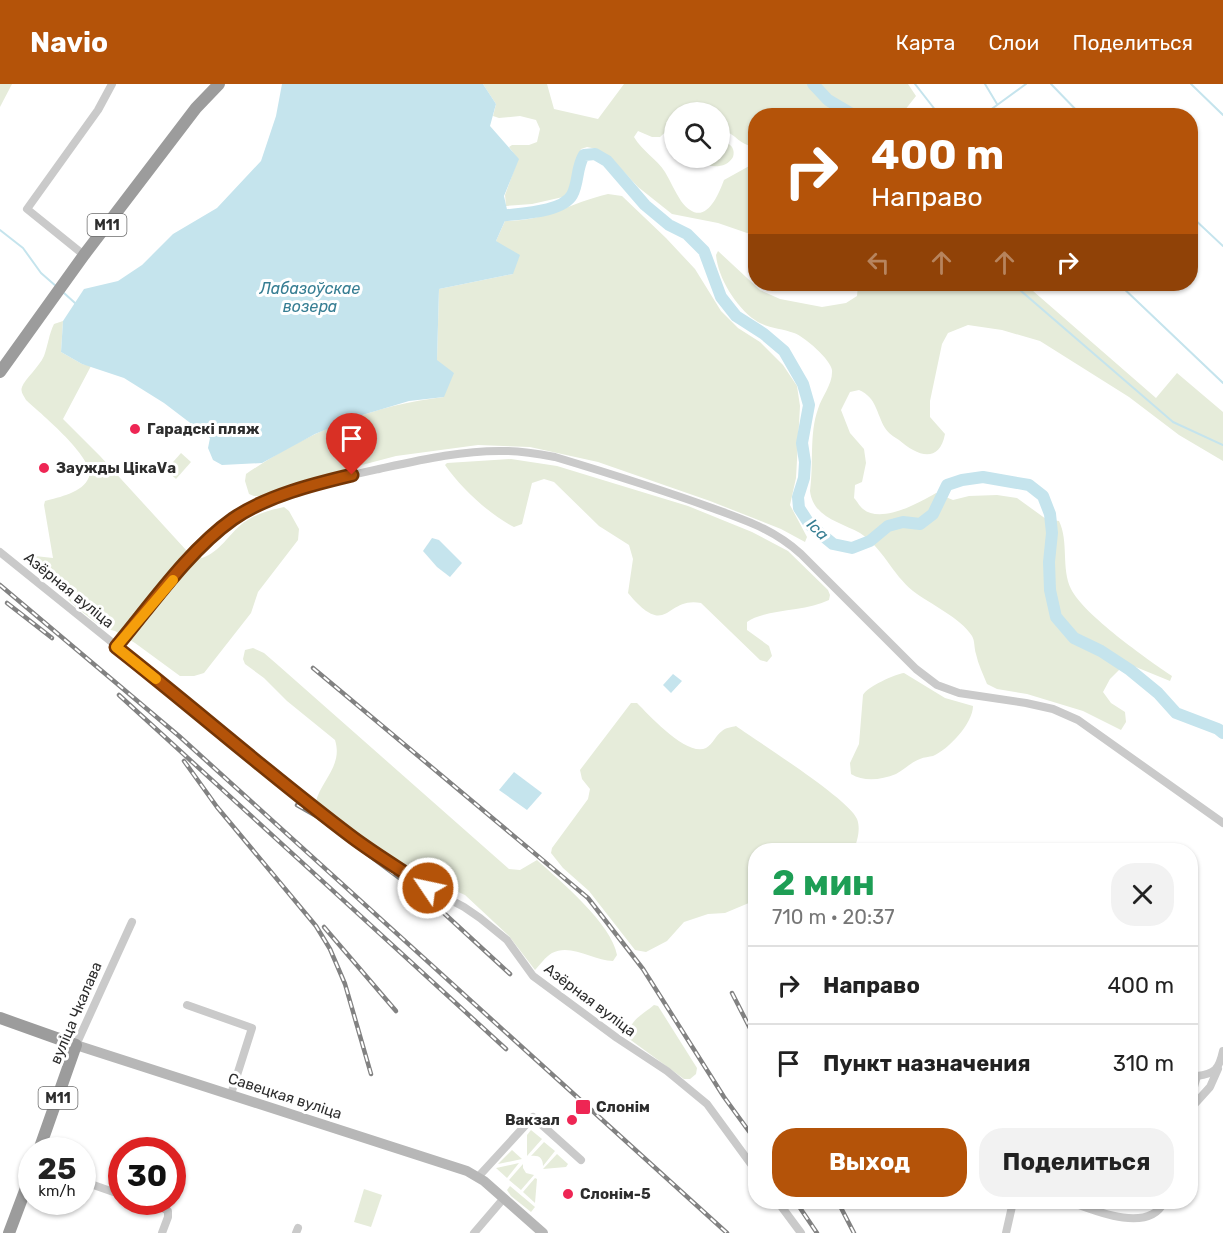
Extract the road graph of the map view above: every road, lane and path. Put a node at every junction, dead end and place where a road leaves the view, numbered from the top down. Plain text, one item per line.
1 (112, 84) edge
2 (219, 84) edge
3 (84, 255) junction
4 (0, 372) edge
5 (0, 552) edge
6 (116, 647) junction
7 (1223, 823) edge
8 (132, 922) dead end
9 (187, 1005) dead end
10 (0, 1018) edge
11 (76, 1045) junction
12 (1223, 1051) edge
13 (1218, 1069) junction
14 (1198, 1075) edge
15 (231, 1094) junction
16 (1198, 1100) edge
17 (44, 1137) edge
18 (581, 1160) dead end
19 (748, 1160) edge
20 (478, 1177) junction
21 (504, 1198) junction
22 (18, 1209) edge
23 (783, 1209) edge
24 (1011, 1209) edge
25 (1089, 1209) edge
26 (1160, 1209) edge
27 (168, 1215) edge
28 (9, 1233) edge
29 (162, 1233) edge
30 (474, 1233) edge
31 (543, 1233) edge
32 (801, 1233) edge
33 (1006, 1233) edge

1 - 3 street
2 - 3 highway, М11
3 - 4 highway, М11
5 - 6 street, Азёрная вуліца
6 - 7 street
6 - 19 street, Азёрная вуліца
8 - 11 street, вуліца Чкалава
9 - 15 street
10 - 11 highway, Савецкая вуліца
11 - 15 main road, Савецкая вуліца
11 - 17 highway, вуліца Чкалава / М11
12 - 13 street
13 - 14 street
13 - 16 street
15 - 20 main road, Савецкая вуліца
18 - 20 street
20 - 21 main road, Савецкая вуліца
21 - 30 street
21 - 31 main road, Савецкая вуліца
22 - 28 highway
23 - 32 street
24 - 33 street
25 - 26 street
27 - 29 street

